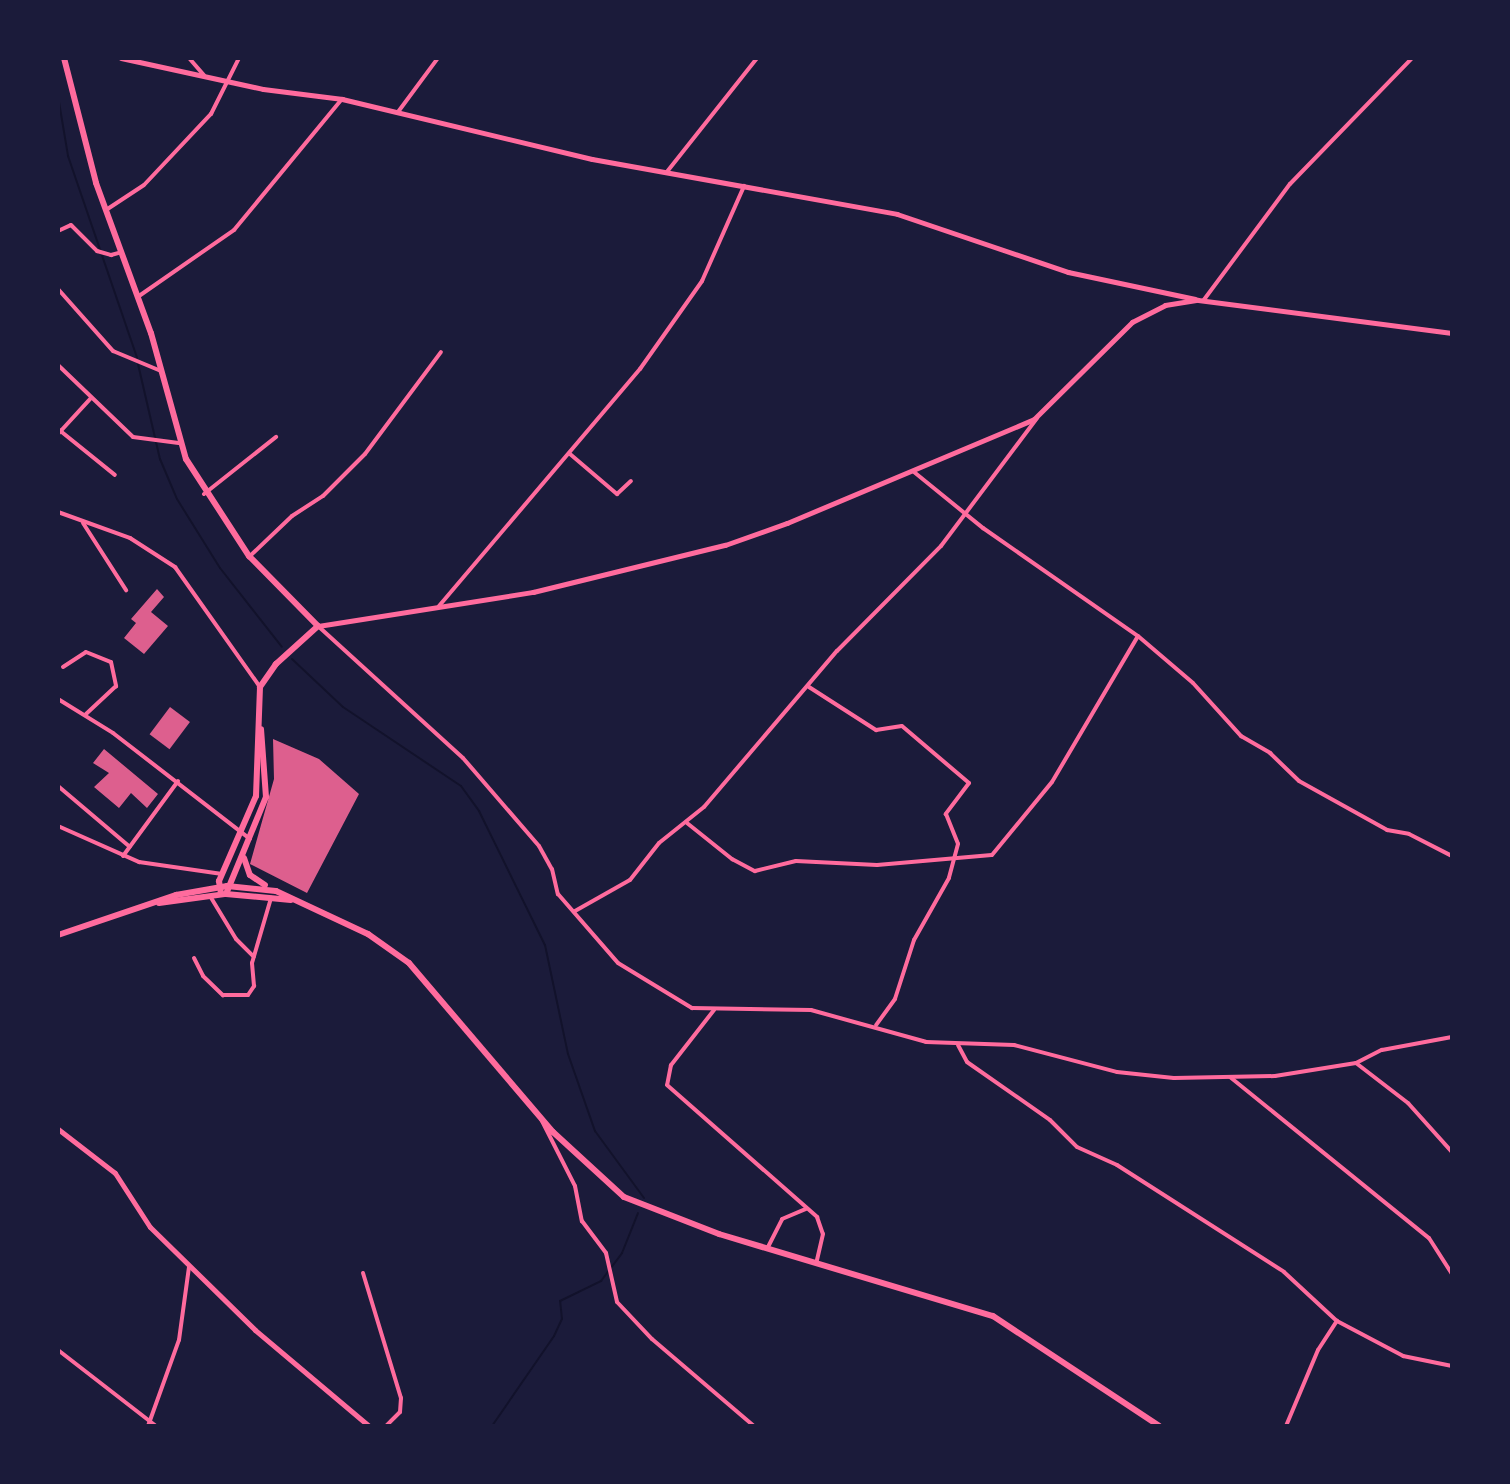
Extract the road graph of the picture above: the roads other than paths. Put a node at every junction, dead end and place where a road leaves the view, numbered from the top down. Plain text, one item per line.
1 (64, 58) edge
2 (121, 58) edge
3 (189, 58) edge
4 (239, 58) edge
5 (438, 58) edge
6 (757, 58) edge
7 (1412, 58) edge
8 (204, 75) junction
9 (229, 80) junction
10 (342, 99) junction
11 (398, 112) junction
12 (666, 173) junction
13 (744, 186) junction
14 (105, 210) junction
15 (58, 231) edge
16 (122, 252) junction
17 (58, 289) edge
18 (139, 296) junction
19 (1200, 300) junction
20 (1452, 333) edge
21 (441, 352) dead end
22 (58, 365) edge
23 (161, 371) junction
24 (91, 398) junction
25 (1039, 415) junction
26 (59, 431) edge
27 (276, 437) dead end
28 (179, 443) junction
29 (570, 454) junction
30 (914, 472) junction
31 (115, 475) dead end
32 (631, 481) dead end
33 (204, 494) junction
34 (58, 512) edge
35 (965, 513) junction
36 (81, 521) junction
37 (249, 556) junction
38 (126, 590) dead end
39 (438, 608) junction
40 (318, 626) junction
41 (1138, 636) junction
42 (63, 667) dead end
43 (260, 687) junction
44 (809, 687) junction
45 (58, 699) edge
46 (86, 714) junction
47 (260, 726) junction
48 (178, 781) junction
49 (58, 786) edge
50 (687, 823) junction
51 (58, 826) edge
52 (242, 834) junction
53 (251, 840) junction
54 (130, 847) junction
55 (244, 855) junction
56 (123, 856) junction
57 (1452, 856) edge
58 (955, 861) junction
59 (222, 874) junction
60 (223, 891) junction
61 (274, 893) junction
62 (210, 896) junction
63 (133, 907) junction
64 (575, 911) junction
65 (58, 935) edge
66 (254, 957) junction
67 (194, 958) dead end
68 (714, 1010) junction
69 (876, 1025) junction
70 (1452, 1037) edge
71 (958, 1045) junction
72 (1356, 1063) junction
73 (1228, 1076) junction
74 (540, 1116) junction
75 (58, 1129) edge
76 (1452, 1152) edge
77 (806, 1209) junction
78 (768, 1247) junction
79 (817, 1261) junction
80 (190, 1264) junction
81 (363, 1273) dead end
82 (1452, 1274) edge
83 (1337, 1321) junction
84 (58, 1350) edge
85 (1452, 1366) edge
86 (149, 1424) edge
87 (1155, 1425) edge
88 (156, 1426) edge
89 (369, 1426) edge
90 (386, 1426) edge
91 (754, 1426) edge
92 (1286, 1426) edge

1 - 14 main road
2 - 8 street
3 - 8 street
4 - 9 street
5 - 11 street
6 - 12 street
7 - 19 street
8 - 9 street
9 - 10 street
9 - 14 street
10 - 11 street
10 - 18 street
11 - 12 street
12 - 13 street
13 - 19 street
13 - 29 street
14 - 16 main road
15 - 16 street
16 - 18 main road
17 - 23 street
18 - 23 main road
19 - 20 street
19 - 25 street
21 - 37 street
22 - 24 street
23 - 28 main road
24 - 26 street
24 - 28 street
25 - 30 street
25 - 35 street
26 - 31 street
27 - 33 street
28 - 33 main road
29 - 32 street
29 - 39 street
30 - 35 street
30 - 39 street
33 - 37 main road
34 - 36 street
35 - 41 street
35 - 44 street
36 - 38 street
36 - 43 street
37 - 40 main road
39 - 40 street
40 - 43 main road
40 - 64 street
41 - 57 street
41 - 58 street
42 - 46 street
43 - 47 main road
44 - 50 street
44 - 58 street
45 - 46 street
46 - 48 street
47 - 52 main road
47 - 53 main road
48 - 52 street
48 - 54 street
49 - 54 street
50 - 58 street
50 - 64 street
51 - 56 street
52 - 53 street
52 - 59 main road
53 - 55 main road
54 - 56 street
55 - 60 main road
55 - 61 main road
56 - 59 street
58 - 69 street
59 - 60 main road
60 - 61 main road
60 - 62 main road
60 - 63 main road
61 - 66 street
61 - 74 main road
62 - 63 main road
62 - 66 street
63 - 65 main road
64 - 68 street
66 - 67 street
68 - 69 street
68 - 77 street
69 - 71 street
70 - 72 street
71 - 73 street
71 - 83 street
72 - 73 street
72 - 76 street
73 - 82 street
74 - 78 main road
74 - 91 street
75 - 80 street
77 - 78 street
77 - 79 street
78 - 79 main road
79 - 87 main road
80 - 86 street
80 - 89 street
81 - 90 street
83 - 85 street
83 - 92 street
84 - 86 street
86 - 88 street

